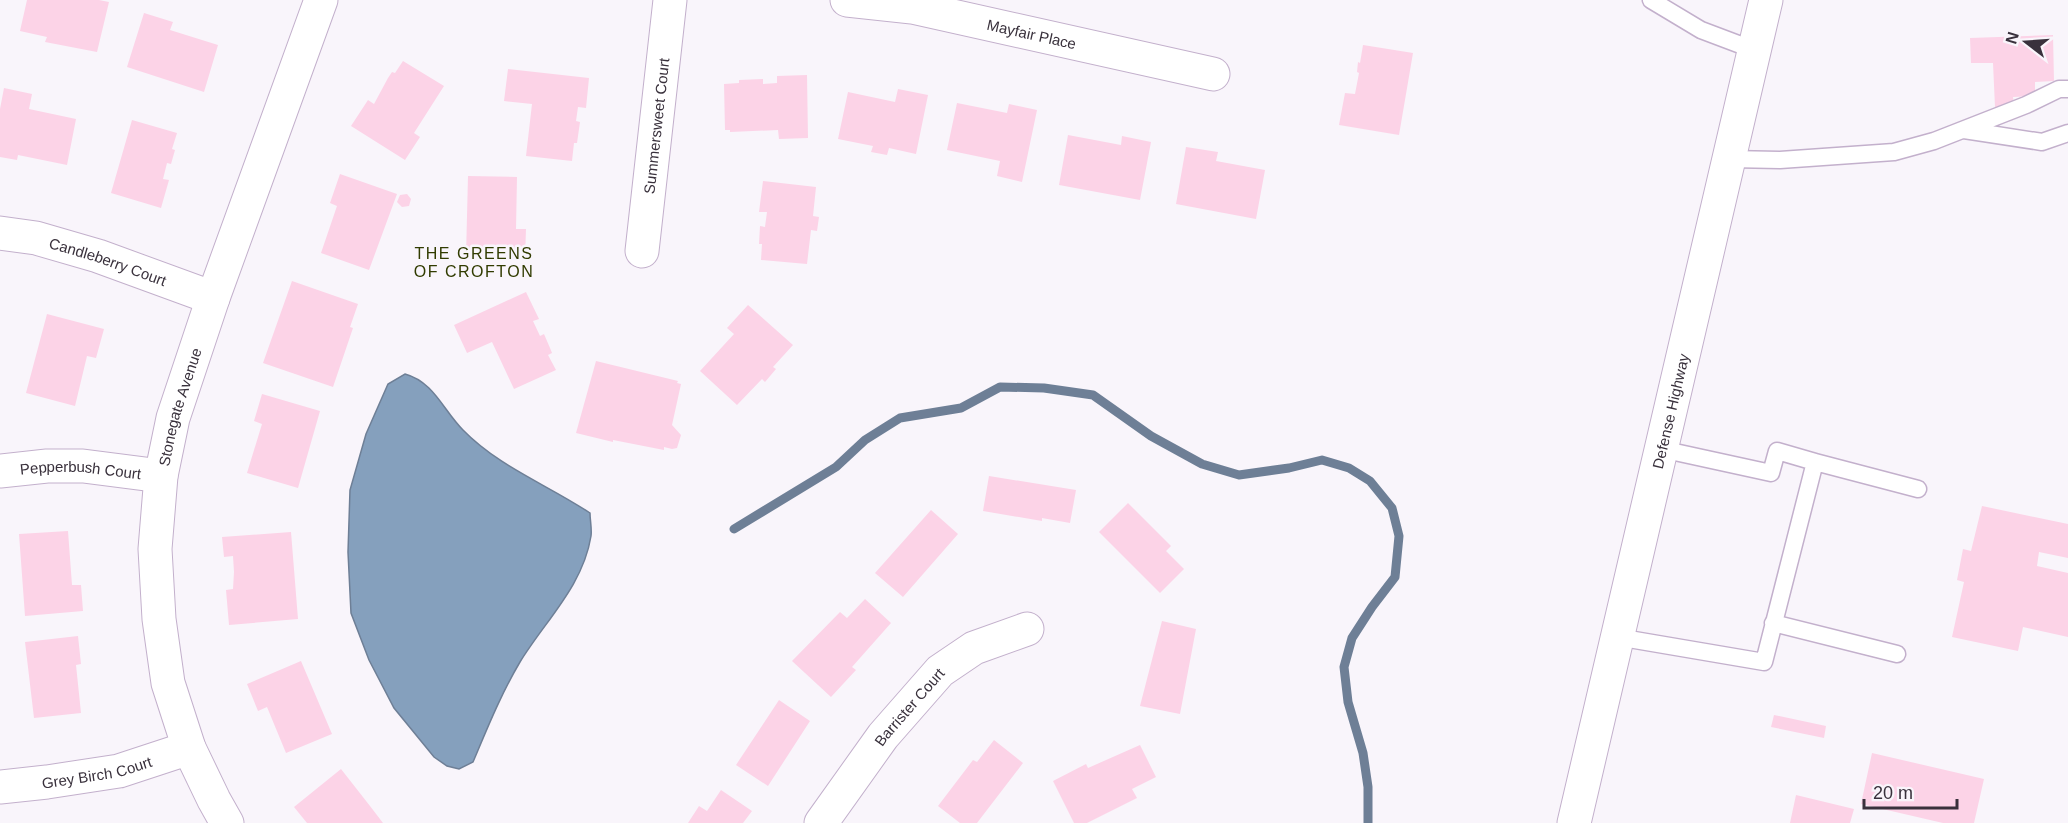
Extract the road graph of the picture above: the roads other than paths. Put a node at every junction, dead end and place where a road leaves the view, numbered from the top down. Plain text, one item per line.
1 (321, 0) edge
2 (670, 0) edge
3 (847, 0) edge
4 (1651, 0) edge
5 (1766, 0) edge
6 (912, 4) edge
7 (1754, 50) junction
8 (1213, 74) dead end
9 (2068, 89) edge
10 (1963, 130) junction
11 (2068, 133) edge
12 (1729, 159) junction
13 (0, 233) edge
14 (642, 251) dead end
15 (213, 298) junction
16 (1661, 449) junction
17 (1815, 462) junction
18 (0, 471) edge
19 (161, 476) junction
20 (1918, 489) dead end
21 (1773, 623) junction
22 (1027, 629) dead end
23 (1617, 637) junction
24 (1897, 654) dead end
25 (189, 748) junction
26 (0, 787) edge
27 (227, 823) edge
28 (821, 823) edge
29 (1574, 823) edge

1 - 15 street, Stonegate Avenue
2 - 14 street, Summersweet Court
3 - 6 street, Mayfair Place
4 - 7 lane
5 - 7 street, Defense Highway
6 - 8 street, Mayfair Place
7 - 12 street, Defense Highway
9 - 10 lane
10 - 11 lane
10 - 12 lane
12 - 16 street, Defense Highway
13 - 15 street, Candleberry Court
15 - 19 street, Stonegate Avenue
16 - 17 lane
16 - 23 street, Defense Highway
17 - 20 lane
17 - 21 lane
18 - 19 street, Pepperbush Court
19 - 25 street, Stonegate Avenue
21 - 23 lane
21 - 24 lane
22 - 28 street, Barrister Court
23 - 29 street, Defense Highway
25 - 26 street, Grey Birch Court
25 - 27 street, Stonegate Avenue

